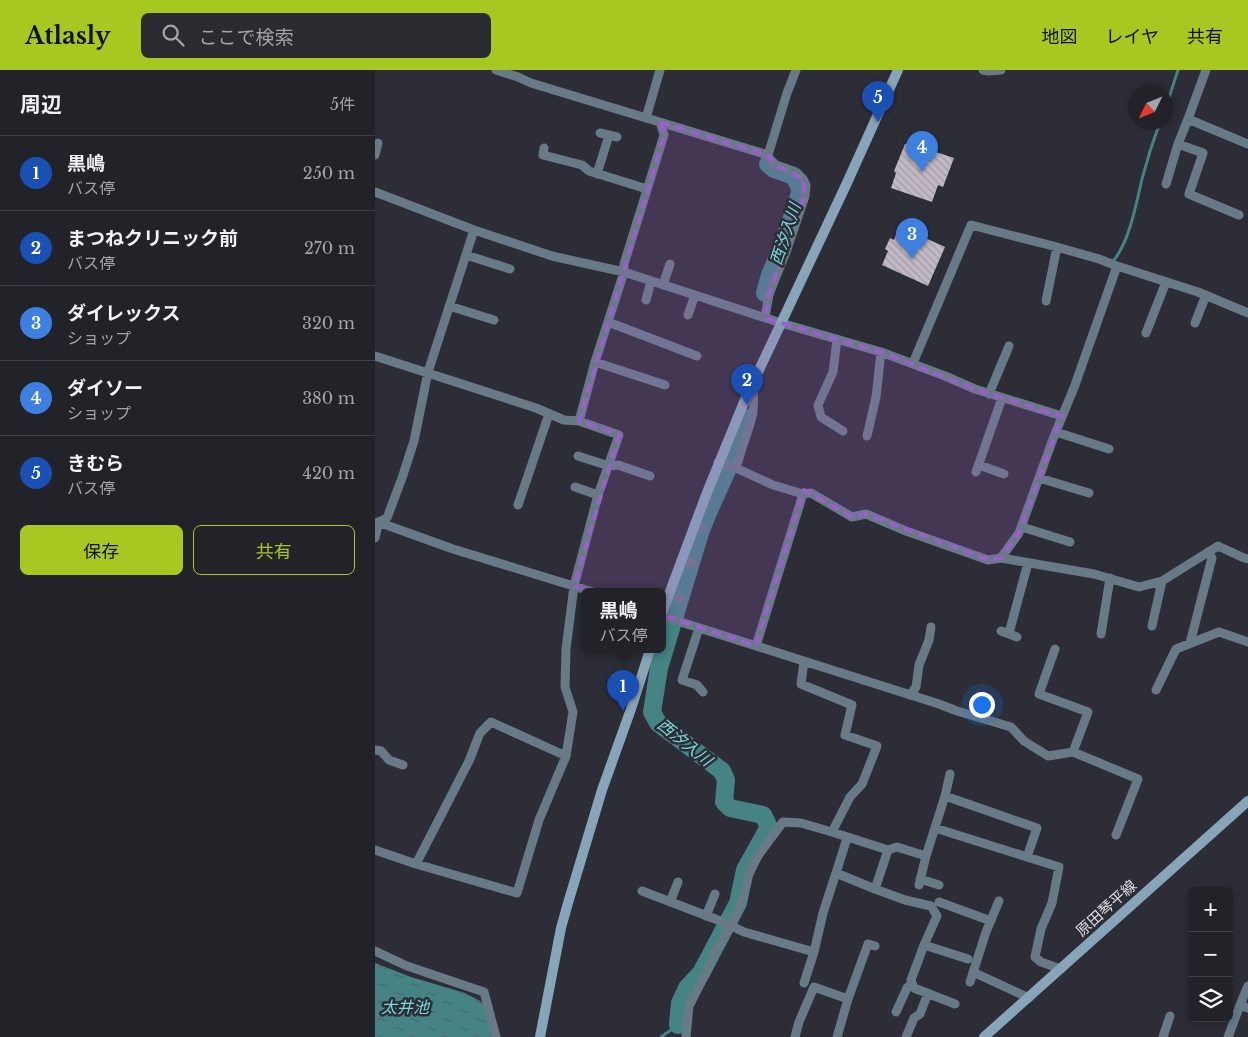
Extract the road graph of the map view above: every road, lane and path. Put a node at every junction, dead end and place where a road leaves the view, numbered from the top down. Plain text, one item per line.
1 (496, 70) edge
2 (660, 70) edge
3 (796, 70) edge
4 (898, 70) edge
5 (983, 70) edge
6 (1001, 70) edge
7 (1206, 70) edge
8 (520, 73) edge
9 (646, 118) junction
10 (1188, 119) junction
11 (660, 122) junction
12 (609, 135) dead end
13 (378, 143) dead end
14 (1179, 144) junction
15 (1248, 144) edge
16 (544, 148) dead end
17 (375, 155) edge
18 (768, 155) junction
19 (597, 174) junction
20 (1166, 184) dead end
21 (647, 189) junction
22 (375, 192) edge
23 (1239, 215) dead end
24 (474, 230) junction
25 (1057, 247) junction
26 (466, 255) junction
27 (670, 264) dead end
28 (1117, 266) junction
29 (510, 270) dead end
30 (624, 272) junction
31 (651, 281) junction
32 (1166, 282) junction
33 (663, 284) junction
34 (695, 295) junction
35 (1206, 295) junction
36 (646, 300) dead end
37 (1046, 301) dead end
38 (449, 306) junction
39 (1248, 313) edge
40 (688, 315) dead end
41 (765, 318) junction
42 (494, 320) dead end
43 (608, 322) junction
44 (781, 323) junction
45 (1195, 323) dead end
46 (1146, 333) dead end
47 (837, 339) junction
48 (1009, 346) dead end
49 (881, 352) junction
50 (375, 356) edge
51 (697, 356) dead end
52 (595, 362) junction
53 (913, 364) junction
54 (428, 372) junction
55 (754, 381) junction
56 (665, 384) dead end
57 (989, 394) junction
58 (1002, 398) junction
59 (549, 414) junction
60 (1062, 416) junction
61 (579, 421) junction
62 (843, 431) dead end
63 (1056, 432) junction
64 (867, 436) dead end
65 (1109, 449) dead end
66 (578, 456) dead end
67 (728, 465) junction
68 (609, 466) junction
69 (1004, 474) dead end
70 (529, 475) junction
71 (649, 476) dead end
72 (539, 477) dead end
73 (1039, 478) junction
74 (575, 487) dead end
75 (1089, 493) dead end
76 (803, 494) junction
77 (598, 495) junction
78 (518, 505) dead end
79 (377, 522) edge
80 (1021, 527) junction
81 (375, 538) edge
82 (1070, 542) dead end
83 (1208, 552) junction
84 (1001, 558) junction
85 (1248, 558) edge
86 (1028, 563) junction
87 (1110, 578) junction
88 (1162, 581) junction
89 (574, 586) junction
90 (581, 588) edge
91 (667, 617) edge
92 (1152, 626) dead end
93 (931, 627) dead end
94 (699, 628) junction
95 (1009, 634) dead end
96 (1101, 634) dead end
97 (1248, 642) edge
98 (1191, 643) junction
99 (756, 646) junction
100 (1055, 648) dead end
101 (649, 653) edge
102 (804, 661) junction
103 (1156, 690) dead end
104 (703, 692) dead end
105 (910, 695) junction
106 (375, 750) edge
107 (1073, 752) junction
108 (566, 756) junction
109 (403, 765) dead end
110 (949, 774) dead end
111 (945, 796) junction
112 (1247, 804) edge
113 (935, 828) junction
114 (832, 832) junction
115 (1116, 835) dead end
116 (847, 838) junction
117 (375, 850) edge
118 (888, 850) junction
119 (926, 856) junction
120 (1027, 857) junction
121 (416, 864) junction
122 (836, 874) junction
123 (678, 882) dead end
124 (939, 885) dead end
125 (875, 889) junction
126 (642, 891) dead end
127 (715, 894) dead end
128 (999, 901) dead end
129 (670, 902) junction
130 (939, 902) dead end
131 (706, 916) junction
132 (991, 921) junction
133 (728, 925) junction
134 (868, 944) dead end
135 (924, 945) junction
136 (375, 951) edge
137 (814, 952) junction
138 (968, 959) dead end
139 (1061, 969) junction
140 (973, 972) junction
141 (970, 982) dead end
142 (804, 983) dead end
143 (912, 983) junction
144 (1248, 986) edge
145 (929, 993) junction
146 (1029, 998) junction
147 (849, 999) junction
148 (955, 1004) dead end
149 (1244, 1006) edge
150 (896, 1012) dead end
151 (1170, 1016) dead end
152 (496, 1037) edge
153 (540, 1037) edge
154 (686, 1037) edge
155 (795, 1037) edge
156 (837, 1037) edge
157 (906, 1037) edge
158 (984, 1037) edge
159 (1163, 1037) edge
160 (1228, 1037) edge

1 - 8 street
2 - 9 street
3 - 18 street
4 - 44 street
5 - 6 street
7 - 10 street
8 - 9 street
9 - 11 street
10 - 14 street
10 - 15 street
11 - 18 street
11 - 21 street
12 - 19 street
13 - 17 street
14 - 20 street
14 - 23 street
16 - 19 street
18 - 41 street
19 - 21 street
21 - 30 street
22 - 24 street
24 - 26 street
24 - 30 street
25 - 28 street
25 - 37 street
25 - 53 street
26 - 29 street
26 - 38 street
27 - 33 street
28 - 32 street
28 - 60 street
30 - 31 street
30 - 43 street
31 - 33 street
31 - 36 street
32 - 35 street
32 - 46 street
33 - 34 street
34 - 40 street
34 - 41 street
35 - 39 street
35 - 45 street
38 - 42 street
38 - 54 street
41 - 44 street
43 - 51 street
43 - 52 street
44 - 47 street
44 - 55 street
47 - 49 street
47 - 62 street
48 - 57 street
49 - 53 street
49 - 64 street
50 - 54 street
52 - 56 street
52 - 61 street
53 - 57 street
54 - 59 street
54 - 79 street
55 - 67 street
55 - 67 street
57 - 58 street
58 - 60 street
58 - 69 street
59 - 61 street
59 - 70 street
60 - 63 street
61 - 68 street
63 - 65 street
63 - 73 street
66 - 68 street
67 - 76 street
67 - 91 street
68 - 71 street
68 - 77 street
70 - 72 street
70 - 78 street
73 - 75 street
73 - 80 street
74 - 77 street
76 - 84 street
76 - 99 street
77 - 89 street
79 - 81 street
79 - 89 street
80 - 82 street
80 - 84 street
83 - 85 street
83 - 88 street
83 - 98 street
84 - 86 street
86 - 87 street
86 - 95 street
87 - 88 street
87 - 96 street
88 - 92 street
89 - 90 street
89 - 108 street
91 - 94 street
93 - 105 street
94 - 99 street
94 - 104 street
97 - 98 street
98 - 103 street
99 - 102 street
100 - 107 street
101 - 153 street
102 - 105 street
102 - 114 street
105 - 107 street
106 - 109 street
107 - 115 street
108 - 121 street
108 - 121 street
110 - 111 street
111 - 113 street
111 - 120 street
112 - 139 street, 原田琴平線
113 - 119 street
113 - 120 street
114 - 116 street
114 - 133 street
116 - 118 street
116 - 122 street
117 - 121 street
118 - 119 street
118 - 125 street
119 - 124 street
120 - 139 street
122 - 125 street
122 - 137 street
123 - 129 street
125 - 135 street
126 - 129 street
127 - 131 street
128 - 132 street
129 - 131 street
130 - 132 street
131 - 133 street
132 - 140 street
133 - 137 street
133 - 154 street
134 - 147 street
135 - 138 street
135 - 143 street
136 - 152 street
137 - 142 street
139 - 146 street, 原田琴平線
140 - 141 street
140 - 146 street
143 - 145 street
143 - 150 street
144 - 149 street
145 - 148 street
145 - 157 street
146 - 158 street, 原田琴平線
147 - 155 street
147 - 156 street
149 - 160 street
151 - 159 street

